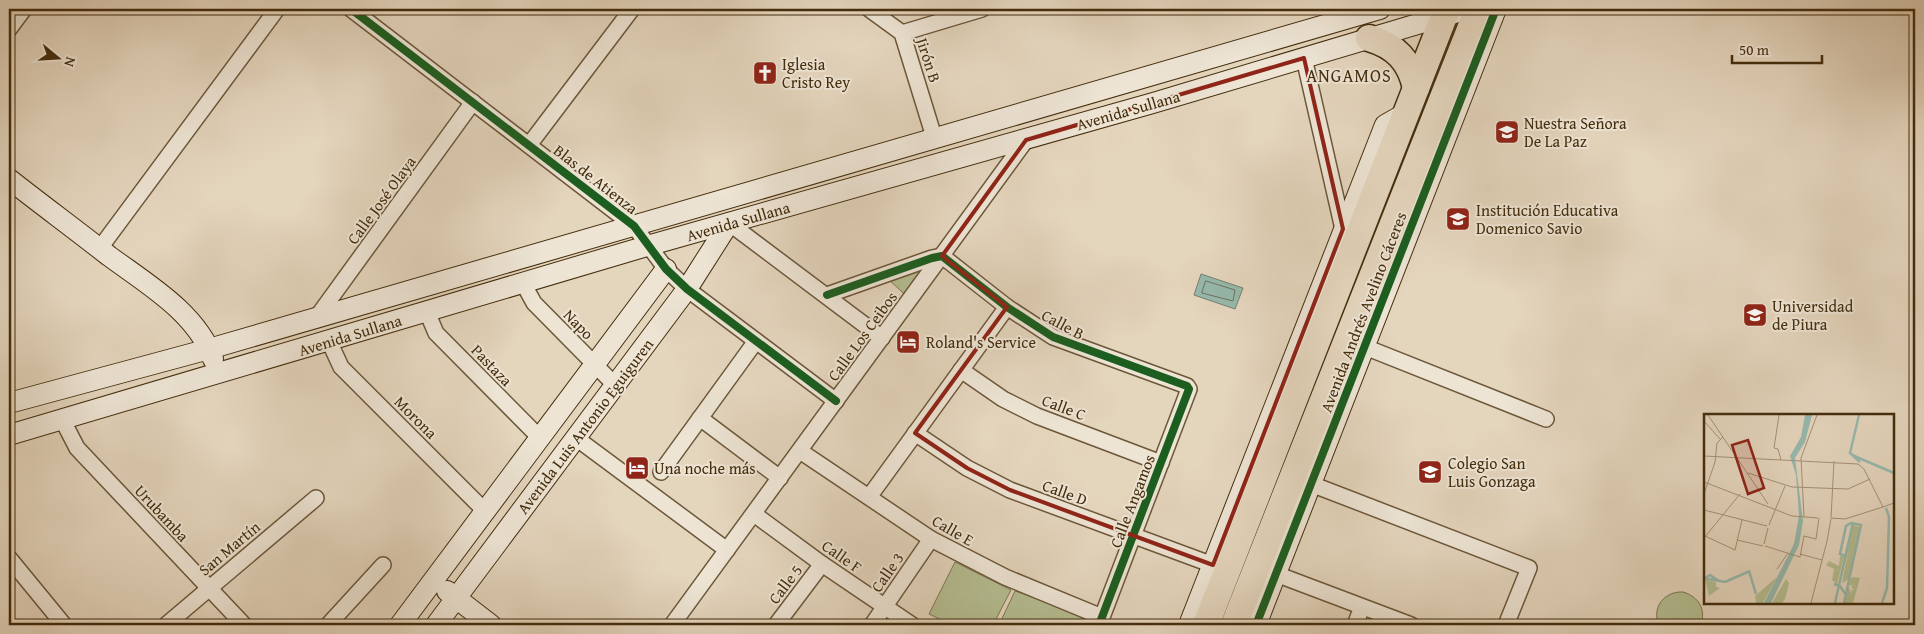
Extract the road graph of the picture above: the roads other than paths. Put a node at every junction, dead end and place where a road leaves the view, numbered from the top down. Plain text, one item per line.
1 (24, 9) edge
2 (277, 9) edge
3 (632, 9) edge
4 (982, 9) edge
5 (1380, 9) edge
6 (1478, 9) edge
7 (1496, 9) edge
8 (359, 11) edge
9 (877, 11) edge
10 (1453, 11) edge
11 (1417, 16) edge
12 (9, 29) edge
13 (902, 33) junction
14 (1369, 38) junction
15 (1304, 58) junction
16 (1416, 88) junction
17 (473, 102) junction
18 (1022, 111) junction
19 (1406, 113) junction
20 (934, 137) junction
21 (1026, 140) junction
22 (529, 145) junction
23 (9, 179) edge
24 (729, 223) junction
25 (634, 226) junction
26 (1343, 229) junction
27 (647, 246) junction
28 (100, 248) junction
29 (942, 256) junction
30 (666, 269) junction
31 (523, 283) junction
32 (687, 289) junction
33 (826, 295) junction
34 (1007, 306) junction
35 (427, 312) junction
36 (317, 318) junction
37 (882, 338) junction
38 (329, 341) junction
39 (756, 341) junction
40 (1364, 347) junction
41 (209, 349) junction
42 (594, 366) junction
43 (961, 370) junction
44 (218, 375) junction
45 (615, 385) junction
46 (1187, 386) joint
47 (836, 401) junction
48 (9, 403) edge
49 (700, 418) junction
50 (1546, 419) dead end
51 (62, 420) junction
52 (915, 433) junction
53 (9, 435) edge
54 (540, 438) junction
55 (576, 438) junction
56 (800, 451) junction
57 (1161, 463) junction
58 (661, 472) dead end
59 (780, 478) junction
60 (1311, 484) junction
61 (869, 497) junction
62 (316, 498) dead end
63 (485, 511) junction
64 (754, 514) junction
65 (1133, 536) junction
66 (931, 539) junction
67 (727, 550) junction
68 (9, 558) edge
69 (822, 564) junction
70 (382, 565) dead end
71 (1213, 565) junction
72 (1276, 574) junction
73 (434, 580) junction
74 (208, 589) junction
75 (456, 599) junction
76 (418, 600) junction
77 (884, 607) junction
78 (1362, 607) junction
79 (1100, 621) edge
80 (442, 623) edge
81 (64, 625) edge
82 (166, 625) edge
83 (244, 625) edge
84 (328, 625) edge
85 (400, 625) edge
86 (491, 625) edge
87 (672, 625) edge
88 (776, 625) edge
89 (872, 625) edge
90 (912, 625) edge
91 (1189, 625) edge
92 (1206, 625) edge
93 (1234, 625) edge
94 (1256, 625) edge
95 (1355, 625) edge
96 (1411, 625) edge
97 (1506, 625) edge

1 - 12 street
2 - 28 street
3 - 22 street
4 - 13 street
5 - 18 main road, Avenida Sullana
6 - 93 highway, Avenida Andrés Avelino Cáceres
7 - 40 main road, Avenida Andrés Avelino Cáceres
8 - 17 street, Blas de Atienza
9 - 13 street, Jirón B
10 - 11 main road, Avenida Sullana
10 - 16 highway, Avenida Andrés Avelino Cáceres
11 - 14 main road, Avenida Sullana
13 - 20 street, Jirón B
14 - 15 main road, Avenida Sullana
14 - 16 highway
15 - 21 main road, Avenida Sullana
15 - 26 street
16 - 19 highway, Avenida Andrés Avelino Cáceres
17 - 22 street, Blas de Atienza
17 - 36 street, Calle José Olaya
18 - 20 main road, Avenida Sullana
18 - 21 main road
19 - 26 main road
19 - 92 highway, Avenida Andrés Avelino Cáceres
20 - 25 main road, Avenida Sullana
21 - 24 main road, Avenida Sullana
21 - 29 street, Calle Los Ceibos
22 - 25 street, Blas de Atienza
23 - 28 main road
24 - 27 main road, Avenida Sullana
24 - 32 main road, Avenida Luis Antonio Eguiguren
24 - 33 street
25 - 27 street, Blas de Atienza
25 - 36 main road, Avenida Sullana
26 - 71 main road
27 - 30 street, Blas de Atienza
27 - 31 main road, Avenida Sullana
28 - 41 main road
29 - 33 street
29 - 34 street, Calle B
29 - 37 street, Calle Los Ceibos
30 - 32 street, Blas de Atienza
30 - 42 main road, Avenida Luis Antonio Eguiguren
31 - 35 main road, Avenida Sullana
31 - 42 street, Napo
32 - 39 street, Blas de Atienza
32 - 45 main road, Avenida Luis Antonio Eguiguren
33 - 37 street
34 - 43 street
34 - 46 street, Calle B
35 - 38 main road, Avenida Sullana
35 - 54 street, Pastaza
36 - 41 main road, Avenida Sullana
37 - 47 street, Calle Los Ceibos
38 - 44 main road, Avenida Sullana
38 - 63 street, Morona
39 - 47 street, Blas de Atienza
39 - 49 street
40 - 50 street
40 - 60 main road, Avenida Andrés Avelino Cáceres
41 - 44 main road
41 - 48 main road, Avenida Sullana
42 - 45 street, Napo
42 - 54 main road, Avenida Luis Antonio Eguiguren
43 - 52 street
43 - 57 street, Calle C
44 - 51 main road, Avenida Sullana
45 - 55 main road, Avenida Luis Antonio Eguiguren
46 - 57 street, Calle Angamos
47 - 56 street, Calle Los Ceibos
49 - 58 street
49 - 59 street
51 - 53 main road, Avenida Sullana
51 - 74 street, Urubamba
52 - 61 street
52 - 65 street, Calle D
54 - 63 main road, Avenida Luis Antonio Eguiguren
55 - 67 street
55 - 75 main road, Avenida Luis Antonio Eguiguren
56 - 59 street, Calle Los Ceibos
56 - 61 street, Calle E
57 - 65 street, Calle Angamos
59 - 64 street, Calle Los Ceibos
60 - 72 main road, Avenida Andrés Avelino Cáceres
60 - 97 street
61 - 66 street, Calle E
62 - 74 street, San Martín
63 - 73 main road, Avenida Luis Antonio Eguiguren
64 - 67 street, Calle Los Ceibos
64 - 69 street, Calle F
65 - 71 street, Calle D
65 - 79 street, Calle Angamos
66 - 77 street, Calle 3
66 - 79 street, Calle E
67 - 87 street, Calle Los Ceibos
68 - 81 street
69 - 77 street, Calle F
69 - 88 street, Calle 5
70 - 84 street
71 - 91 main road
72 - 78 street
72 - 94 main road, Avenida Andrés Avelino Cáceres
73 - 75 main road
73 - 76 main road, Avenida Luis Antonio Eguiguren
74 - 82 street, San Martín
74 - 83 street, Urubamba
75 - 80 main road, Avenida Luis Antonio Eguiguren
75 - 86 main road
76 - 80 main road
76 - 85 main road, Avenida Luis Antonio Eguiguren
77 - 89 street, Calle 3
77 - 90 street, Calle F
78 - 95 street
78 - 96 street

